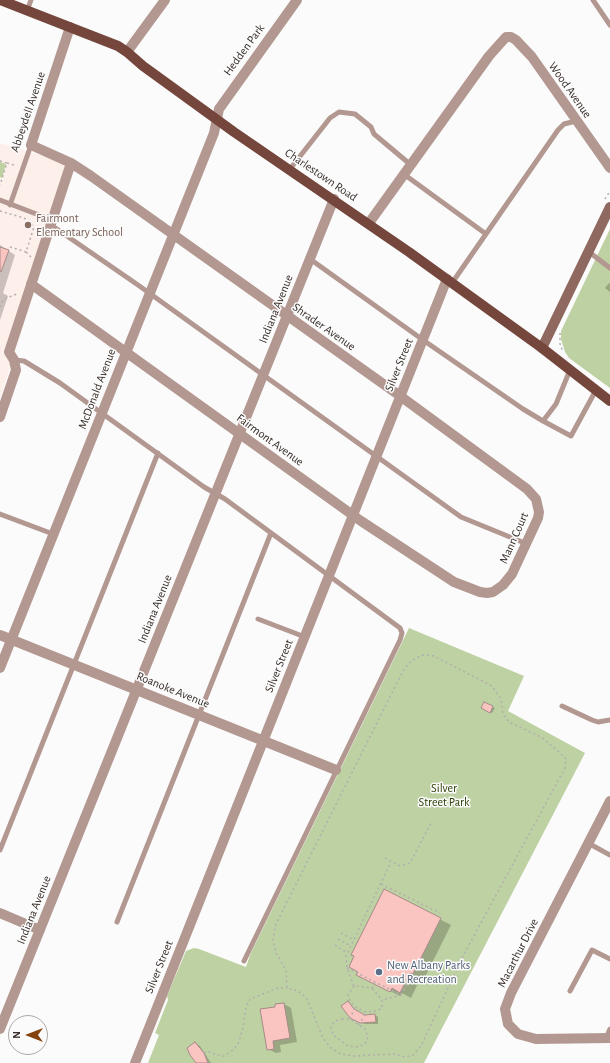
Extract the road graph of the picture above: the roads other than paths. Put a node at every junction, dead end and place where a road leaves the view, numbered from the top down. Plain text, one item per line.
1 (0, 0) edge
2 (31, 0) edge
3 (165, 0) edge
4 (297, 0) edge
5 (593, 0) edge
6 (28, 10) junction
7 (610, 25) edge
8 (70, 27) junction
9 (127, 52) junction
10 (216, 118) junction
11 (576, 121) junction
12 (32, 145) junction
13 (71, 163) junction
14 (412, 165) junction
15 (610, 168) edge
16 (290, 169) junction
17 (405, 175) junction
18 (334, 199) junction
19 (0, 200) edge
20 (10, 205) junction
21 (610, 207) edge
22 (52, 222) junction
23 (369, 223) junction
24 (486, 234) junction
25 (173, 235) junction
26 (589, 252) junction
27 (310, 259) junction
28 (610, 268) edge
29 (450, 281) junction
30 (31, 284) junction
31 (149, 294) junction
32 (287, 316) junction
33 (423, 340) junction
34 (542, 348) junction
35 (126, 352) junction
36 (15, 365) junction
37 (570, 370) junction
38 (263, 375) junction
39 (596, 390) junction
40 (400, 397) junction
41 (610, 400) edge
42 (102, 412) junction
43 (0, 417) edge
44 (543, 421) junction
45 (240, 433) junction
46 (158, 453) junction
47 (377, 455) junction
48 (215, 494) junction
49 (536, 499) joint
50 (0, 514) edge
51 (353, 515) junction
52 (271, 533) junction
53 (53, 534) junction
54 (527, 544) junction
55 (329, 576) junction
56 (503, 585) joint
57 (258, 619) dead end
58 (0, 635) edge
59 (305, 637) junction
60 (11, 640) junction
61 (73, 664) junction
62 (0, 668) edge
63 (136, 690) junction
64 (562, 706) dead end
65 (199, 715) junction
66 (610, 720) edge
67 (263, 741) junction
68 (336, 770) junction
69 (610, 801) edge
70 (588, 843) junction
71 (0, 850) edge
72 (610, 855) edge
73 (0, 913) edge
74 (116, 922) dead end
75 (40, 930) junction
76 (610, 959) edge
77 (244, 961) dead end
78 (570, 991) dead end
79 (0, 1029) edge
80 (609, 1035) edge
81 (135, 1063) edge

1 - 6 main road, Charlestown Road
2 - 6 lane
3 - 9 street
4 - 10 street, Hedden Park
5 - 7 lane
6 - 8 main road, Charlestown Road
8 - 9 main road, Charlestown Road
8 - 12 street, Abbeydell Avenue
9 - 10 main road, Charlestown Road
10 - 16 main road, Charlestown Road
10 - 25 street, McDonald Avenue
11 - 14 street, Wood Avenue
11 - 15 street, Wood Avenue
11 - 24 lane
12 - 13 street, Shrader Avenue
12 - 20 lane, Abbeydell Avenue
13 - 22 street
13 - 25 street, Shrader Avenue
14 - 16 lane
14 - 17 street
16 - 18 main road, Charlestown Road
17 - 23 street
17 - 24 lane
18 - 23 main road, Charlestown Road
18 - 27 street, Indiana Avenue
19 - 20 lane
20 - 22 lane
21 - 26 main road
22 - 30 street
22 - 31 lane
23 - 29 main road, Charlestown Road
24 - 29 lane
25 - 31 street, McDonald Avenue
25 - 32 street, Shrader Avenue
26 - 28 lane
26 - 34 main road
27 - 32 street, Indiana Avenue
27 - 33 lane
29 - 33 street, Silver Street
29 - 34 main road, Charlestown Road
30 - 35 street, Fairmont Avenue
30 - 36 street
31 - 35 street, McDonald Avenue
31 - 38 lane
32 - 38 street, Indiana Avenue
32 - 40 street, Shrader Avenue
33 - 40 street, Silver Street
33 - 44 lane
34 - 37 main road, Charlestown Road
35 - 42 street, McDonald Avenue
35 - 45 street, Fairmont Avenue
36 - 42 lane
36 - 43 street
37 - 39 main road, Charlestown Road
37 - 44 lane
38 - 45 street, Indiana Avenue
38 - 47 lane
39 - 41 main road, Charlestown Road
39 - 44 lane
40 - 47 street, Silver Street
40 - 49 street, Shrader Avenue
42 - 46 lane
42 - 53 street, McDonald Avenue
45 - 48 street, Indiana Avenue
45 - 51 street, Fairmont Avenue
46 - 48 lane
46 - 61 lane
47 - 51 street, Silver Street
47 - 54 lane
48 - 52 lane
48 - 63 street, Indiana Avenue
49 - 54 street, Mann Court
50 - 53 lane
51 - 55 street, Silver Street
51 - 56 street, Fairmont Avenue
52 - 55 lane
52 - 65 lane
53 - 60 street, McDonald Avenue
54 - 56 street, Mann Court
55 - 59 street, Silver Street
55 - 68 lane
57 - 59 lane
58 - 60 street, Roanoke Avenue
59 - 67 street, Silver Street
60 - 61 street, Roanoke Avenue
60 - 62 street, McDonald Avenue
61 - 63 street, Roanoke Avenue
61 - 71 lane
63 - 65 street, Roanoke Avenue
63 - 75 street, Indiana Avenue
64 - 66 lane
65 - 67 street, Roanoke Avenue
65 - 74 lane
67 - 68 street, Roanoke Avenue
67 - 81 street, Silver Street
68 - 77 lane
69 - 70 street, Macarthur Drive
70 - 72 lane
70 - 80 street, Macarthur Drive
73 - 75 street
75 - 79 street, Indiana Avenue
76 - 78 lane

